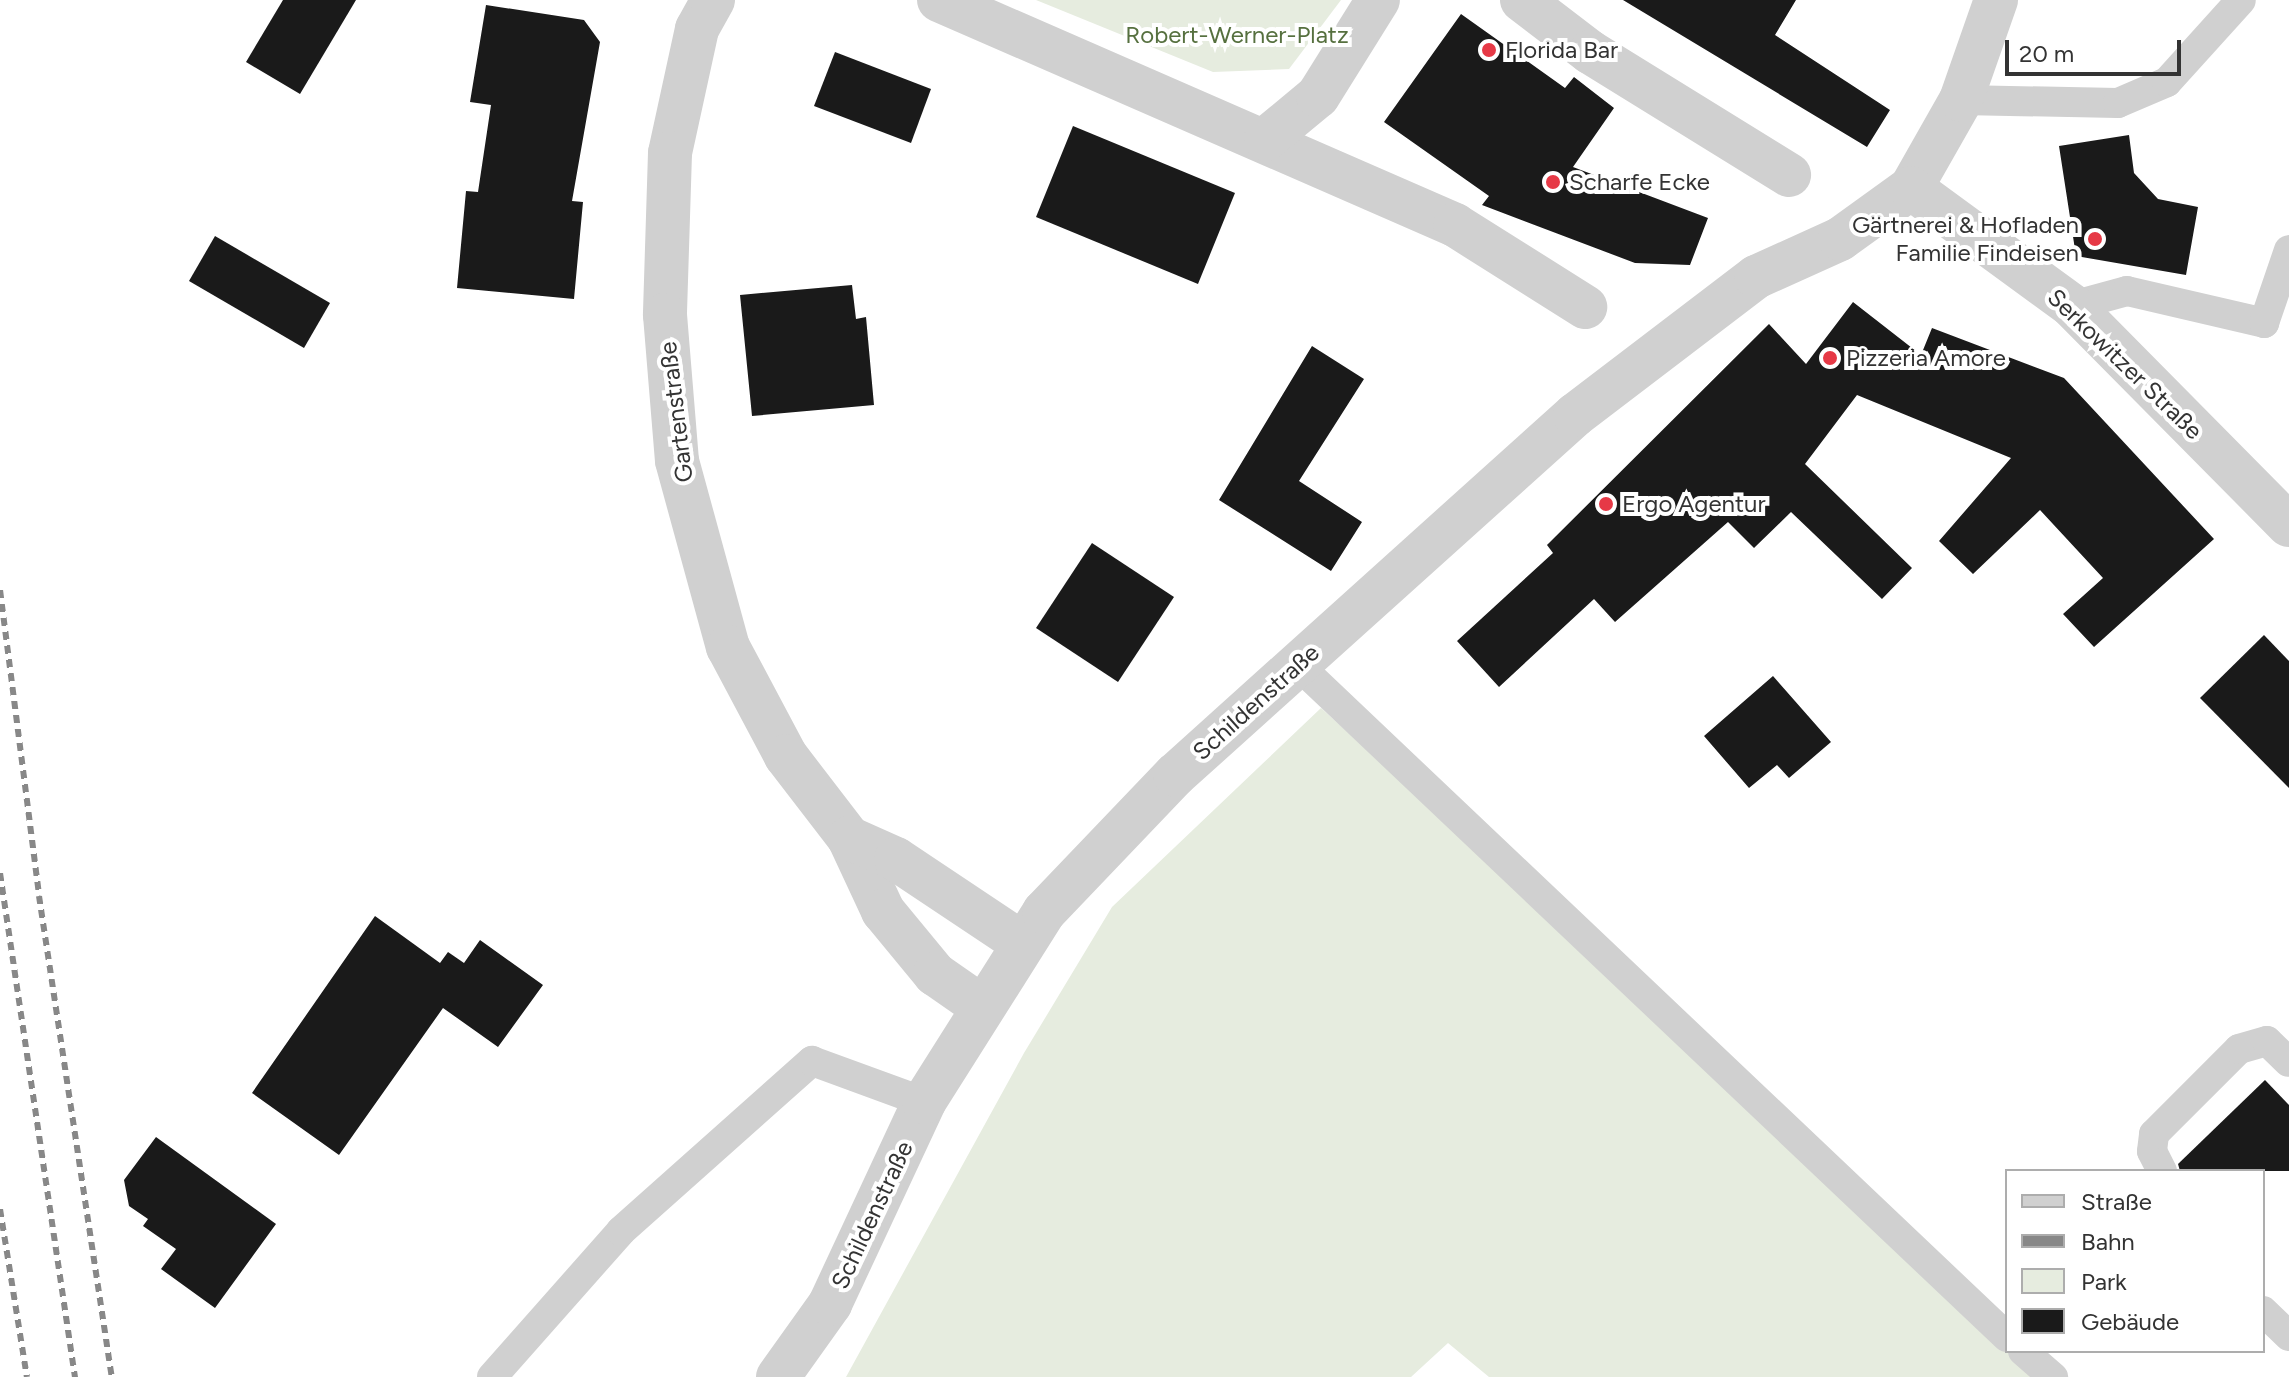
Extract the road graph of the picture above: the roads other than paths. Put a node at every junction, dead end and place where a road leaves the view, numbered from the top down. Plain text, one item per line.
1 (713, 0) edge
2 (939, 0) edge
3 (1378, 0) edge
4 (1522, 0) edge
5 (1996, 0) edge
6 (2241, 0) edge
7 (1961, 100) junction
8 (1266, 139) junction
9 (1789, 175) dead end
10 (1911, 188) junction
11 (2289, 250) edge
12 (2072, 306) junction
13 (1585, 307) dead end
14 (2289, 525) edge
15 (1298, 665) junction
16 (849, 838) junction
17 (1022, 943) junction
18 (981, 1006) junction
19 (2289, 1062) edge
20 (924, 1102) junction
21 (2161, 1169) edge
22 (2265, 1313) edge
23 (2005, 1335) edge
24 (2289, 1336) edge
25 (2025, 1353) edge
26 (492, 1377) edge
27 (778, 1377) edge
28 (2053, 1377) edge

1 - 16 street, Gartenstraße
2 - 8 street
3 - 8 street
4 - 9 street
5 - 7 street
6 - 7 lane
7 - 10 street
8 - 13 street
10 - 12 street, Serkowitzer Straße
10 - 15 street, Schildenstraße
11 - 12 lane
12 - 14 street, Serkowitzer Straße
15 - 17 street, Schildenstraße
15 - 23 lane
16 - 17 street, Gartenstraße
16 - 18 street, Gartenstraße
17 - 18 street, Schildenstraße
18 - 20 street, Schildenstraße
19 - 21 lane
20 - 26 lane
20 - 27 street, Schildenstraße
22 - 24 lane
25 - 28 lane

